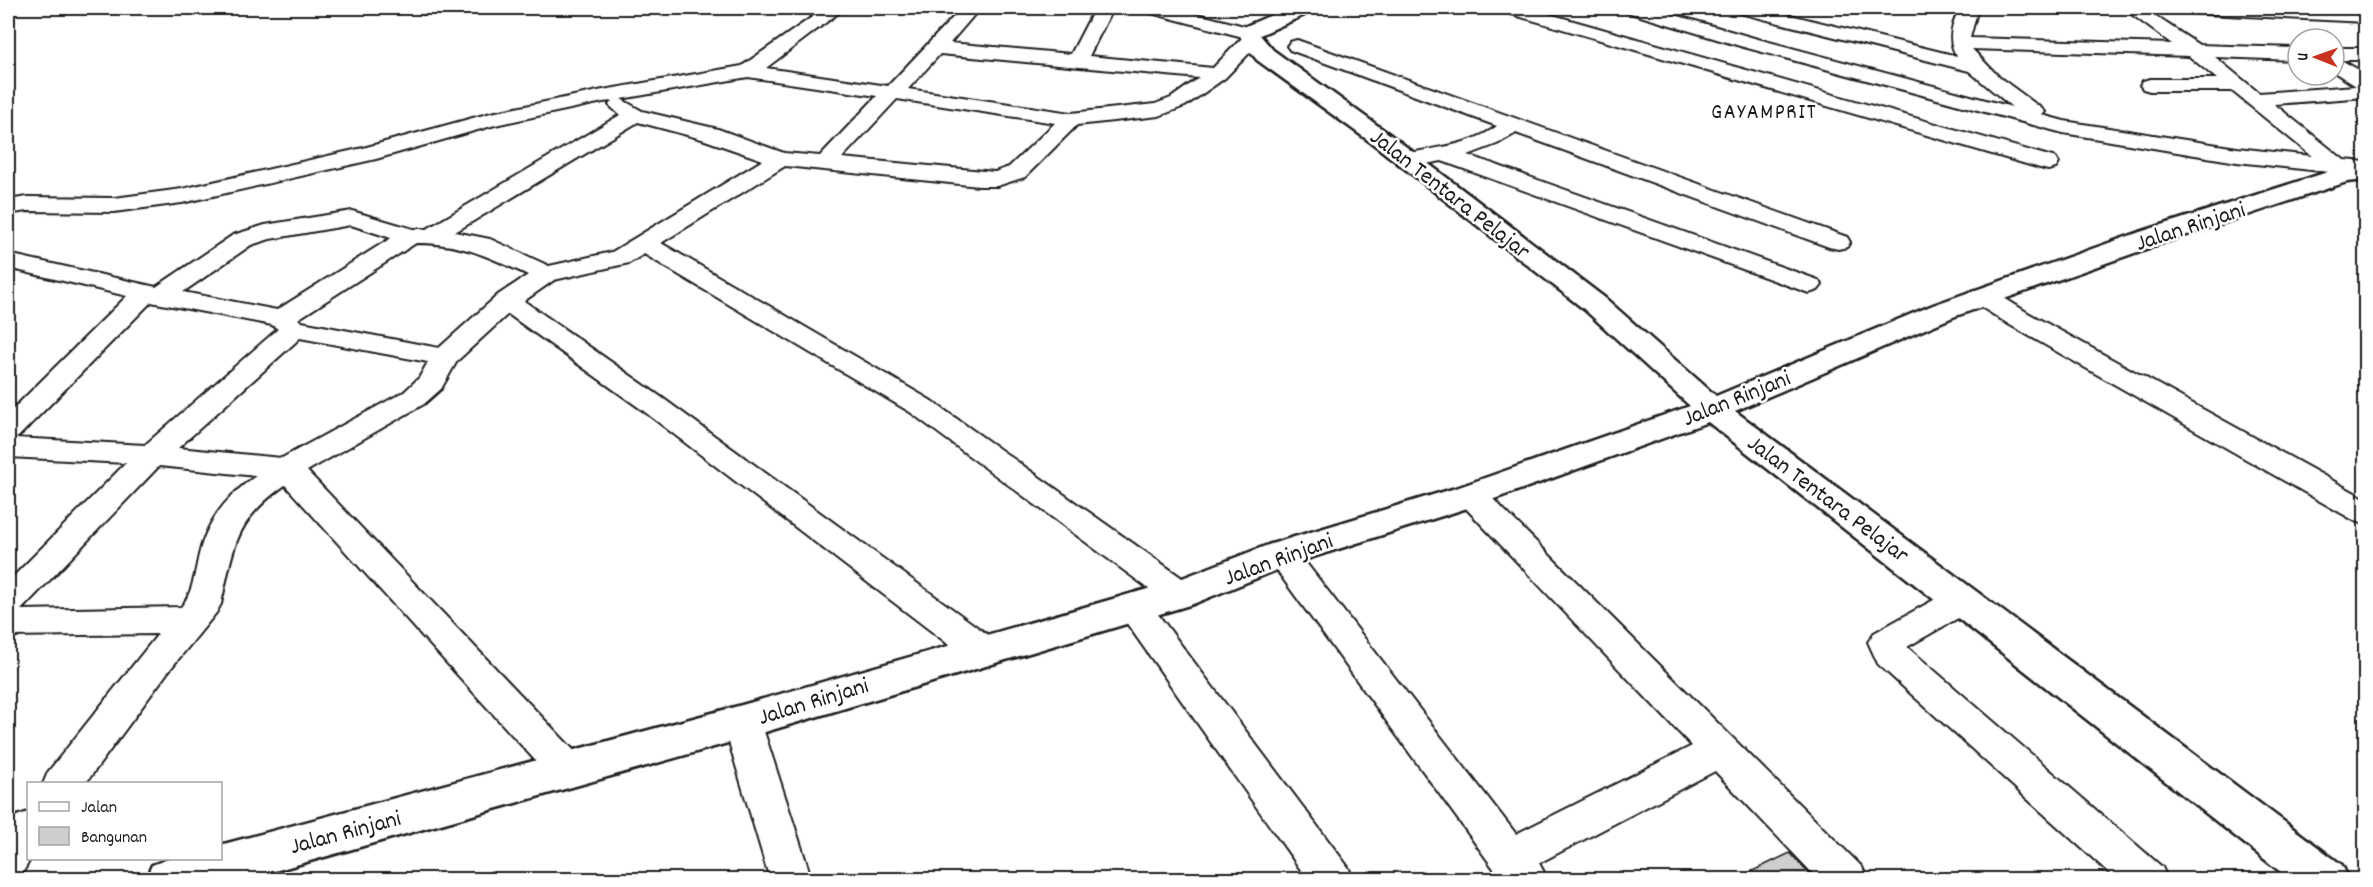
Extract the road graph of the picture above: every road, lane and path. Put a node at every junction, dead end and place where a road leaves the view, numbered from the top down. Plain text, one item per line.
1 (443, 8) edge
2 (836, 8) edge
3 (970, 8) edge
4 (1104, 8) edge
5 (1153, 8) edge
6 (1304, 8) edge
7 (1510, 8) edge
8 (1633, 8) edge
9 (1743, 8) edge
10 (1969, 8) edge
11 (2132, 8) edge
12 (2187, 8) edge
13 (2250, 9) edge
14 (423, 10) dead end
15 (1771, 16) junction
16 (2366, 16) edge
17 (2286, 33) edge
18 (1250, 37) junction
19 (1960, 43) junction
20 (1298, 46) dead end
21 (1741, 47) junction
22 (937, 48) junction
23 (2196, 52) junction
24 (2286, 54) edge
25 (2346, 54) edge
26 (2366, 54) edge
27 (1078, 59) junction
28 (1976, 67) junction
29 (2346, 71) edge
30 (748, 72) junction
31 (1218, 74) junction
32 (2366, 83) edge
33 (2150, 85) dead end
34 (2238, 85) junction
35 (2366, 91) edge
36 (890, 92) junction
37 (603, 96) junction
38 (2256, 99) junction
39 (635, 115) junction
40 (1071, 119) junction
41 (1512, 126) junction
42 (2064, 127) junction
43 (1444, 154) junction
44 (781, 159) junction
45 (1409, 160) junction
46 (827, 162) junction
47 (2048, 163) dead end
48 (2357, 169) edge
49 (8, 207) edge
50 (422, 236) junction
51 (1838, 242) dead end
52 (645, 244) junction
53 (8, 261) edge
54 (546, 274) junction
55 (1809, 285) dead end
56 (153, 294) junction
57 (1984, 297) junction
58 (507, 301) junction
59 (287, 324) junction
60 (445, 357) junction
61 (1712, 409) junction
62 (8, 429) edge
63 (8, 447) edge
64 (153, 455) junction
65 (287, 469) junction
66 (1471, 495) junction
67 (2366, 513) edge
68 (1281, 554) junction
69 (1180, 594) junction
70 (1962, 600) junction
71 (8, 602) edge
72 (1133, 606) junction
73 (192, 620) junction
74 (8, 622) edge
75 (982, 650) junction
76 (738, 723) junction
77 (1720, 750) junction
78 (567, 769) junction
79 (63, 782) edge
80 (27, 830) edge
81 (8, 859) edge
82 (1519, 868) edge
83 (168, 879) edge
84 (791, 879) edge
85 (1333, 879) edge
86 (1847, 879) edge
87 (2147, 879) edge
88 (2326, 879) edge

1 - 14 lane
2 - 30 street
3 - 22 street
4 - 27 street
5 - 18 street
6 - 18 main road
7 - 47 street
8 - 21 street
9 - 15 street
10 - 19 street
11 - 23 street
12 - 13 street
13 - 16 street
13 - 17 street
15 - 21 street
15 - 28 street
18 - 31 street
18 - 45 main road, Jalan Tentara Pelajar
19 - 23 street
19 - 28 street
20 - 41 street
21 - 42 street
22 - 27 street
22 - 36 street
23 - 24 street
23 - 34 street
25 - 26 street
27 - 31 street
28 - 42 street
29 - 32 street
30 - 36 street
30 - 37 street
31 - 40 street
33 - 34 street
34 - 38 street
35 - 38 street
36 - 40 street
36 - 46 street
37 - 39 street
37 - 49 street
38 - 48 street
39 - 44 street
39 - 50 street
40 - 46 street
41 - 43 street
41 - 51 street
42 - 48 street
43 - 45 street
43 - 55 street
44 - 46 street
44 - 52 street
45 - 61 main road, Jalan Tentara Pelajar
48 - 57 main road, Jalan Rinjani
50 - 54 street
50 - 56 street
50 - 59 street
52 - 54 street
52 - 69 street
53 - 56 street
54 - 58 street
56 - 59 street
56 - 62 street
57 - 61 main road, Jalan Rinjani
57 - 67 street
58 - 60 street
58 - 75 street
59 - 60 street
59 - 64 street
60 - 65 street
61 - 66 main road, Jalan Rinjani
61 - 70 main road, Jalan Tentara Pelajar
63 - 64 street
64 - 65 street
64 - 71 street
65 - 73 street
65 - 78 street
66 - 68 main road, Jalan Rinjani
66 - 77 street
68 - 69 main road, Jalan Rinjani
68 - 82 street
69 - 72 main road, Jalan Rinjani
70 - 87 street
70 - 88 main road, Jalan Tentara Pelajar
72 - 75 main road, Jalan Rinjani
72 - 85 street
73 - 74 street
73 - 79 street
75 - 76 main road, Jalan Rinjani
76 - 78 main road, Jalan Rinjani
76 - 84 street
77 - 82 street
77 - 86 street
78 - 83 main road, Jalan Rinjani
80 - 81 street

